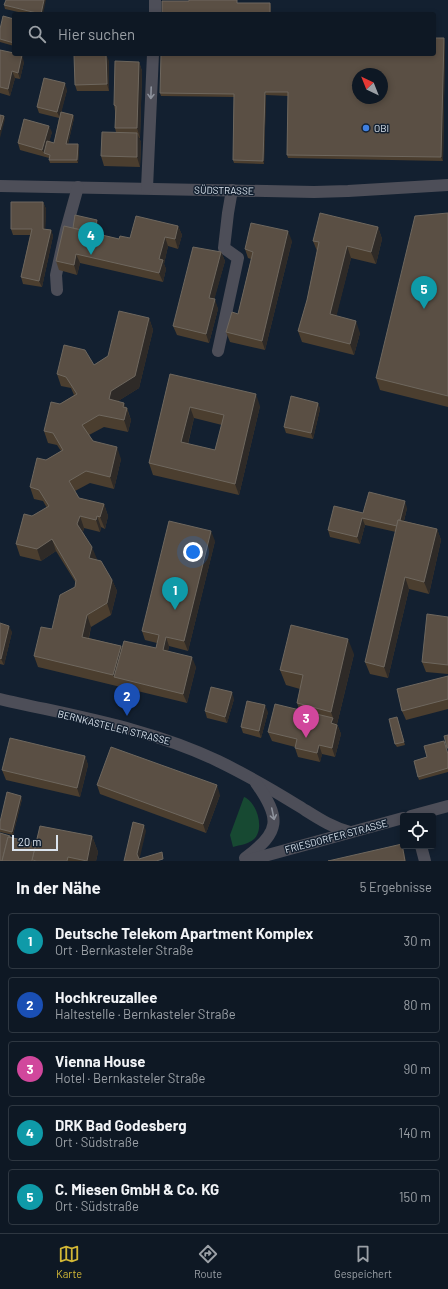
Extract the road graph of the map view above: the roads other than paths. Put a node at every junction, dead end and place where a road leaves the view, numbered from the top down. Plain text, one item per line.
1 (155, 0) edge
2 (155, 12) edge
3 (153, 56) edge
4 (448, 185) edge
5 (0, 186) edge
6 (78, 187) junction
7 (147, 188) junction
8 (232, 190) junction
9 (57, 290) dead end
10 (218, 351) dead end
11 (0, 699) edge
12 (255, 780) junction
13 (448, 806) edge
14 (422, 813) edge
15 (400, 819) edge
16 (350, 832) junction
17 (422, 849) edge
18 (241, 861) edge
19 (246, 861) edge
20 (425, 861) edge

1 - 2 street
3 -> 7 street
4 - 8 street, SÜDSTRASSE
5 - 6 street, SÜDSTRASSE
6 - 7 street, SÜDSTRASSE
6 - 9 street
7 - 8 street, SÜDSTRASSE
8 - 10 street
11 - 12 street, BERNKASTELER STRASSE
12 - 16 street, BERNKASTELER STRASSE
12 -> 18 street
13 - 14 street, FRIESDORFER STRASSE
15 - 16 street, FRIESDORFER STRASSE
16 - 19 street, FRIESDORFER STRASSE
17 - 20 street

